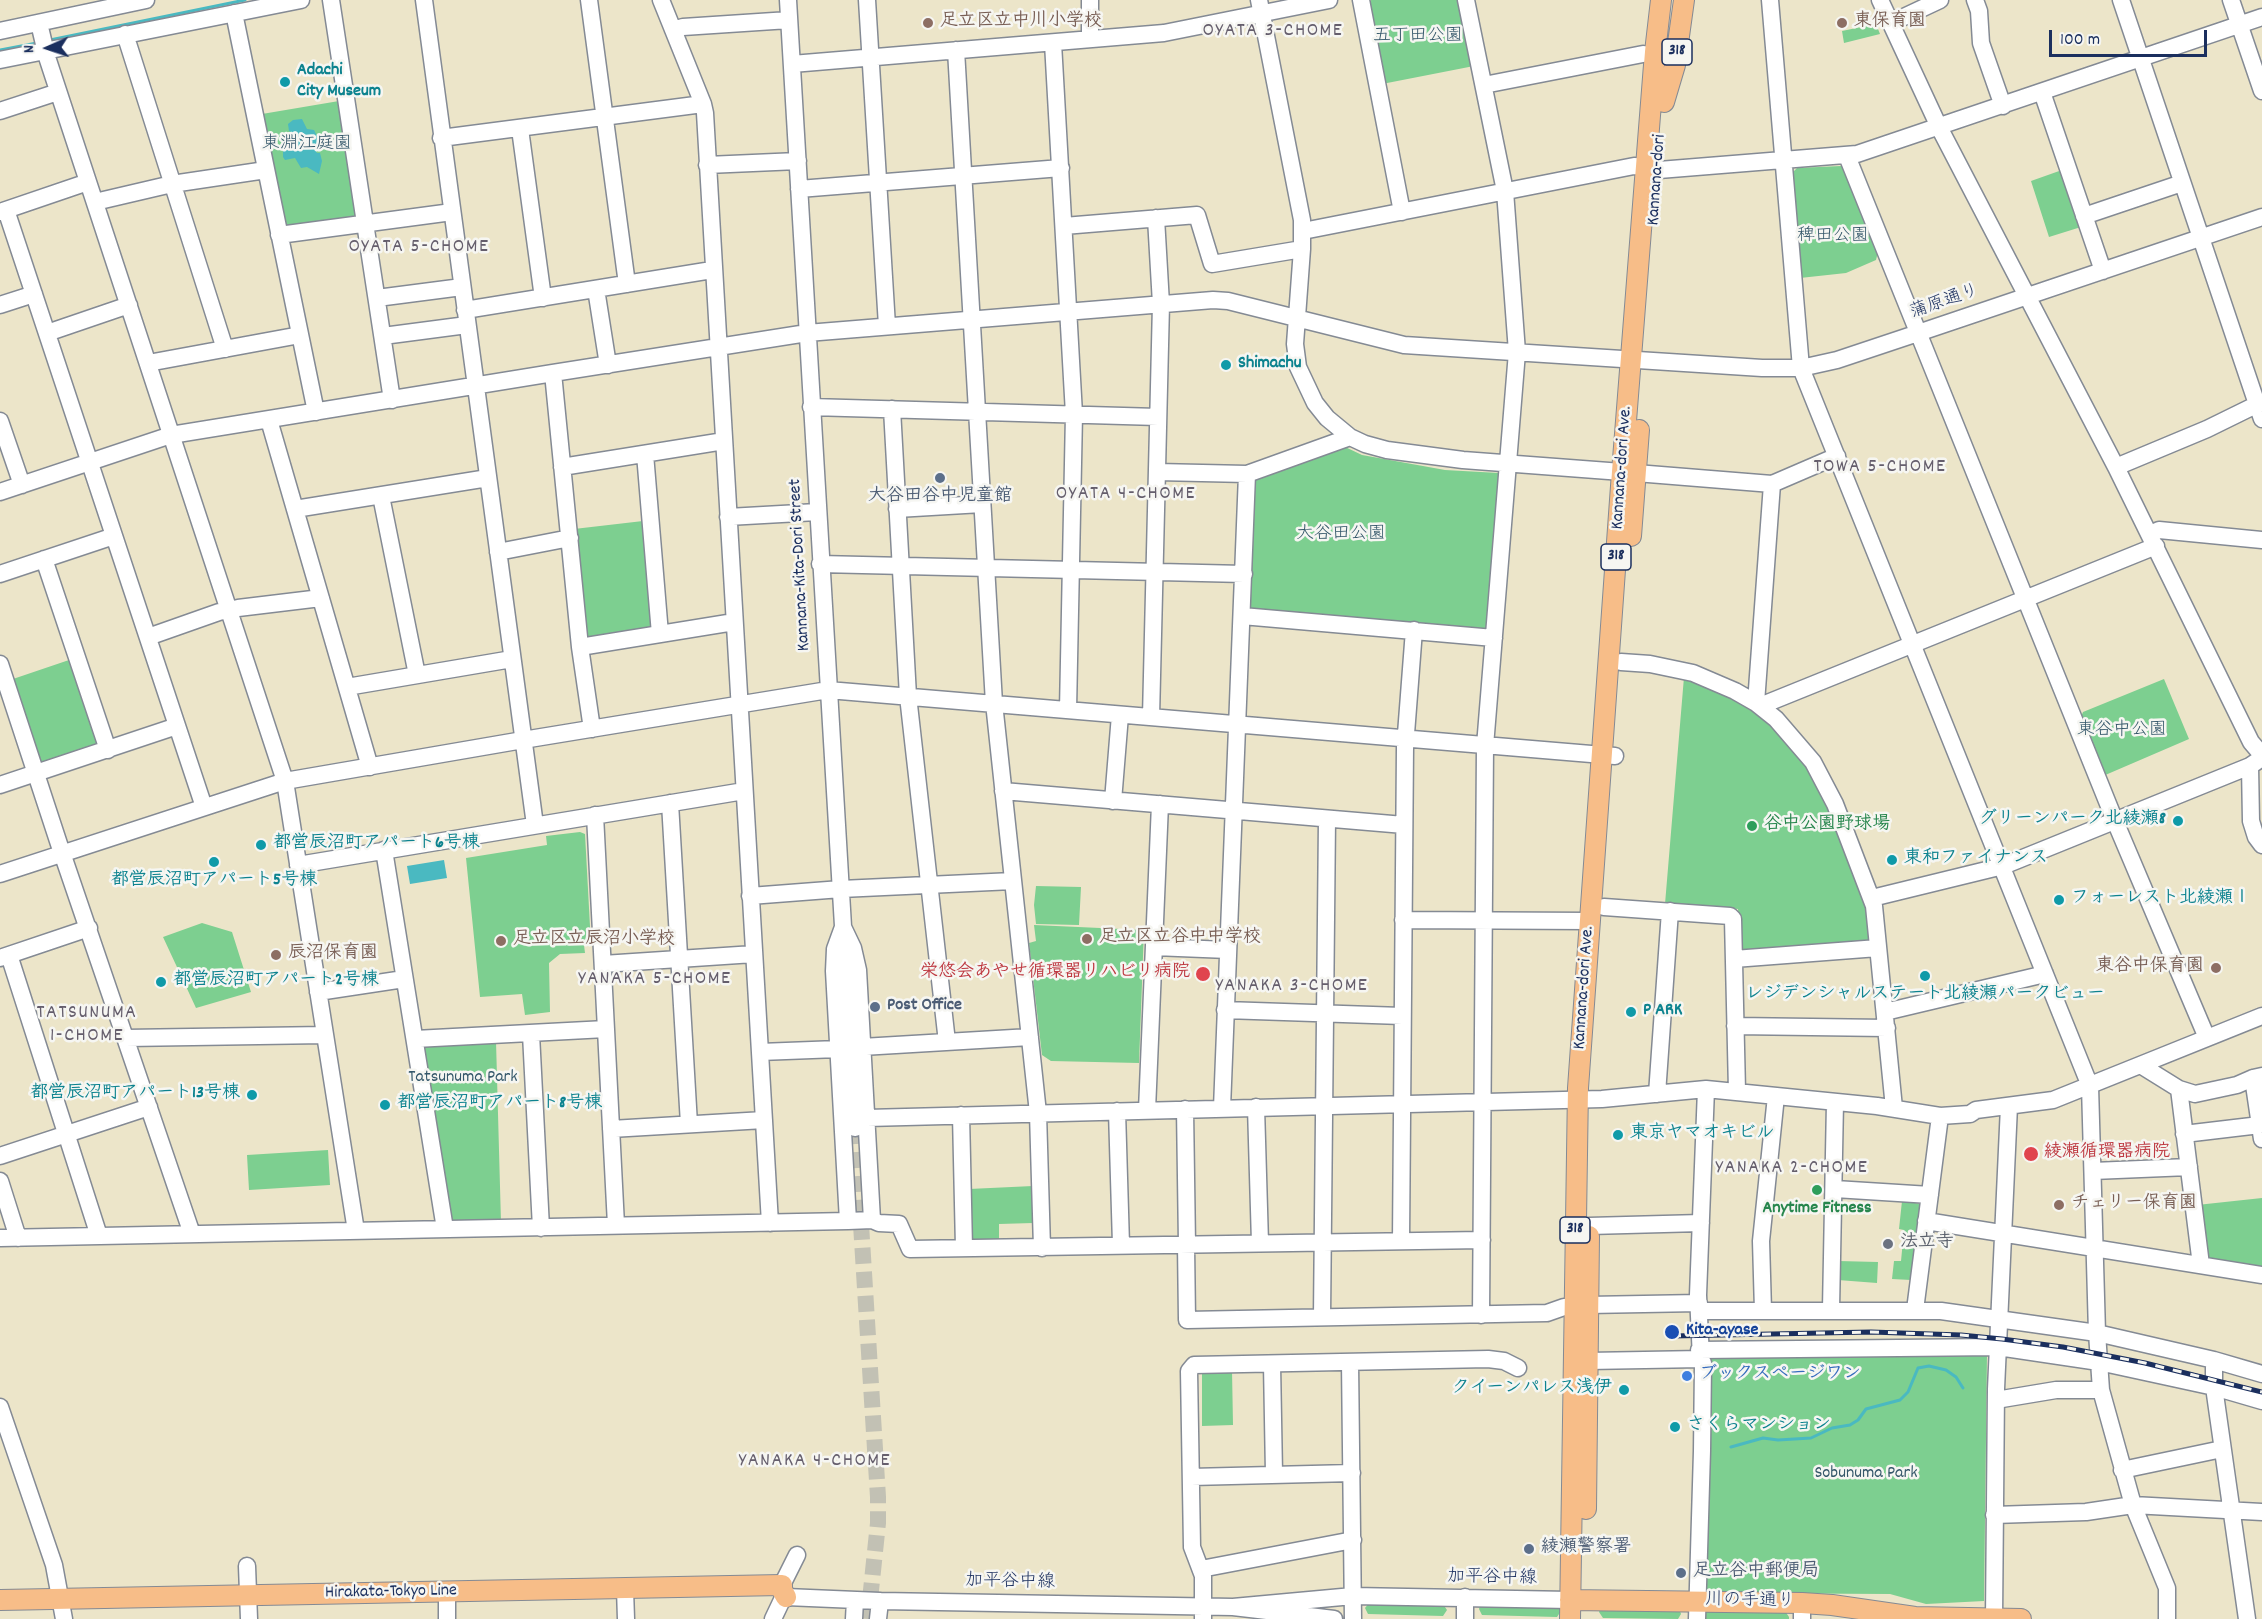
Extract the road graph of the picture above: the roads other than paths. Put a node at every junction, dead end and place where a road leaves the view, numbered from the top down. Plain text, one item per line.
1 (146, 0) edge
2 (297, 0) edge
3 (332, 0) edge
4 (424, 0) edge
5 (589, 0) edge
6 (661, 0) edge
7 (788, 0) edge
8 (867, 0) edge
9 (1090, 0) edge
10 (1329, 0) edge
11 (1361, 0) edge
12 (1466, 0) edge
13 (1648, 0) edge
14 (1661, 0) edge
15 (1672, 0) edge
16 (1684, 0) edge
17 (1770, 0) edge
18 (1880, 0) edge
19 (1940, 0) edge
20 (1975, 0) edge
21 (2121, 0) edge
22 (2231, 0) edge
23 (84, 6) edge
24 (1261, 7) edge
25 (234, 13) junction
26 (2262, 17) edge
27 (789, 20) junction
28 (1664, 23) junction
29 (1891, 23) junction
30 (2262, 27) edge
31 (2241, 29) junction
32 (674, 30) junction
33 (0, 31) edge
34 (125, 34) junction
35 (42, 39) junction
36 (1090, 39) junction
37 (1053, 43) junction
38 (956, 50) junction
39 (1643, 54) junction
40 (871, 57) junction
41 (0, 60) edge
42 (2142, 63) junction
43 (792, 64) junction
44 (1484, 85) junction
45 (58, 92) junction
46 (2262, 92) edge
47 (2043, 97) junction
48 (1658, 102) junction
49 (703, 104) junction
50 (2003, 106) junction
51 (0, 111) edge
52 (605, 117) junction
53 (1939, 128) junction
54 (520, 129) junction
55 (441, 138) junction
56 (1847, 156) junction
57 (798, 161) junction
58 (1783, 161) junction
59 (707, 165) junction
60 (1061, 168) junction
61 (1652, 168) junction
62 (266, 170) junction
63 (963, 176) junction
64 (88, 183) junction
65 (878, 183) junction
66 (2182, 183) junction
67 (172, 184) junction
68 (799, 189) junction
69 (1505, 191) junction
70 (95, 202) junction
71 (3, 211) edge
72 (452, 212) junction
73 (1402, 212) junction
74 (2084, 216) junction
75 (2262, 217) edge
76 (1156, 218) junction
77 (365, 224) junction
78 (1064, 226) junction
79 (1303, 231) junction
80 (279, 235) junction
81 (2201, 238) junction
82 (1302, 249) junction
83 (712, 270) junction
84 (2103, 271) junction
85 (627, 284) junction
86 (462, 287) junction
87 (596, 289) junction
88 (34, 294) junction
89 (2027, 297) junction
90 (377, 298) junction
91 (543, 298) junction
92 (1161, 304) junction
93 (0, 305) edge
94 (129, 305) junction
95 (1069, 311) junction
96 (466, 318) junction
97 (972, 319) junction
98 (1296, 319) junction
99 (887, 326) junction
100 (47, 333) junction
101 (807, 333) junction
102 (1918, 333) junction
103 (300, 335) junction
104 (382, 336) junction
105 (717, 348) junction
106 (225, 349) junction
107 (1517, 352) junction
108 (1637, 360) junction
109 (148, 363) junction
110 (608, 365) junction
111 (1801, 368) junction
112 (553, 373) junction
113 (476, 386) junction
114 (392, 400) junction
115 (811, 407) junction
116 (2260, 408) edge
117 (892, 409) junction
118 (977, 411) junction
119 (316, 412) junction
120 (1074, 414) junction
121 (1158, 417) junction
122 (0, 420) edge
123 (268, 420) junction
124 (171, 435) junction
125 (1350, 437) junction
126 (724, 441) junction
127 (645, 454) junction
128 (1837, 456) junction
129 (90, 462) junction
130 (1507, 464) junction
131 (562, 467) junction
132 (2116, 467) junction
133 (1157, 472) junction
134 (1629, 472) junction
135 (1246, 474) junction
136 (488, 478) junction
137 (1772, 484) junction
138 (21, 485) junction
139 (0, 492) edge
140 (381, 496) junction
141 (982, 504) junction
142 (295, 509) junction
143 (897, 509) junction
144 (817, 512) junction
145 (728, 517) junction
146 (114, 536) junction
147 (570, 538) junction
148 (2262, 540) edge
149 (2154, 541) junction
150 (2262, 551) edge
151 (498, 552) junction
152 (44, 559) junction
153 (820, 564) junction
154 (901, 565) junction
155 (986, 568) junction
156 (1070, 570) junction
157 (1154, 571) junction
158 (0, 574) edge
159 (1244, 574) junction
160 (321, 598) junction
161 (2025, 599) junction
162 (228, 610) junction
163 (1242, 616) junction
164 (734, 622) junction
165 (1414, 630) junction
166 (660, 634) junction
167 (148, 637) junction
168 (1494, 638) junction
169 (1913, 643) junction
170 (580, 647) junction
171 (512, 659) junction
172 (1621, 662) junction
173 (0, 664) edge
174 (417, 675) junction
175 (347, 687) junction
176 (828, 690) junction
177 (908, 696) junction
178 (994, 703) junction
179 (739, 704) junction
180 (1758, 704) junction
181 (1068, 710) junction
182 (1120, 715) junction
183 (1151, 717) junction
184 (1236, 724) junction
185 (177, 726) junction
186 (592, 729) junction
187 (1406, 739) junction
188 (523, 740) junction
189 (1485, 746) junction
190 (108, 750) junction
191 (2258, 752) edge
192 (1609, 756) junction
193 (370, 767) junction
194 (35, 774) junction
195 (285, 781) junction
196 (0, 785) edge
197 (744, 790) junction
198 (1003, 792) junction
199 (1113, 801) junction
200 (670, 803) junction
201 (1160, 804) junction
202 (204, 807) junction
203 (1233, 811) junction
204 (595, 815) junction
205 (1327, 819) junction
206 (2115, 820) junction
207 (535, 825) junction
208 (1404, 825) junction
209 (2262, 845) edge
210 (384, 850) junction
211 (63, 854) junction
212 (298, 865) junction
213 (2003, 866) junction
214 (0, 874) edge
215 (1013, 881) junction
216 (929, 886) junction
217 (841, 889) junction
218 (750, 896) junction
219 (1872, 898) junction
220 (1604, 907) junction
221 (1670, 911) junction
222 (1403, 920) junction
223 (1484, 920) junction
224 (1590, 921) junction
225 (843, 927) junction
226 (89, 928) junction
227 (1154, 947) junction
228 (1878, 948) junction
229 (1228, 950) junction
230 (754, 954) junction
231 (4, 956) edge
232 (1734, 959) junction
233 (680, 960) junction
234 (603, 964) junction
235 (2045, 974) junction
236 (404, 980) junction
237 (318, 992) junction
238 (1225, 1010) junction
239 (1325, 1014) junction
240 (1402, 1016) junction
241 (2262, 1016) edge
242 (1886, 1020) junction
243 (1735, 1026) junction
244 (606, 1029) junction
245 (531, 1034) junction
246 (325, 1035) junction
247 (1030, 1036) junction
248 (126, 1038) junction
249 (2207, 1038) junction
250 (415, 1039) junction
251 (947, 1042) junction
252 (862, 1047) junction
253 (838, 1049) junction
254 (760, 1052) junction
255 (2142, 1066) junction
256 (2257, 1077) edge
257 (2090, 1086) junction
258 (1706, 1089) junction
259 (2180, 1089) junction
260 (1737, 1091) junction
261 (1657, 1094) junction
262 (1776, 1096) junction
263 (1584, 1099) junction
264 (1483, 1102) junction
265 (1835, 1102) junction
266 (1402, 1104) junction
267 (1324, 1106) junction
268 (2009, 1106) junction
269 (149, 1107) junction
270 (1256, 1107) junction
271 (1222, 1108) junction
272 (1894, 1108) junction
273 (1185, 1109) junction
274 (1148, 1110) junction
275 (1117, 1111) junction
276 (1038, 1113) junction
277 (961, 1115) junction
278 (1940, 1116) junction
279 (764, 1120) junction
280 (861, 1123) junction
281 (689, 1124) junction
282 (611, 1129) junction
283 (2261, 1132) edge
284 (67, 1134) junction
285 (2184, 1134) junction
286 (0, 1156) edge
287 (2188, 1167) junction
288 (2093, 1172) junction
289 (0, 1181) edge
290 (1835, 1189) junction
291 (1930, 1195) junction
292 (872, 1220) junction
293 (848, 1221) junction
294 (1926, 1221) junction
295 (770, 1223) junction
296 (1701, 1223) junction
297 (616, 1225) junction
298 (1589, 1226) junction
299 (356, 1228) junction
300 (541, 1228) junction
301 (445, 1229) junction
302 (191, 1232) junction
303 (2004, 1233) junction
304 (99, 1236) junction
305 (0, 1238) edge
306 (18, 1238) junction
307 (1482, 1240) junction
308 (1401, 1241) junction
309 (1260, 1243) junction
310 (1323, 1244) junction
311 (1121, 1245) junction
312 (1186, 1245) junction
313 (964, 1248) junction
314 (1042, 1248) junction
315 (2095, 1249) junction
316 (2201, 1265) junction
317 (2262, 1275) edge
318 (1581, 1306) junction
319 (1699, 1307) junction
320 (1831, 1310) junction
321 (1914, 1310) junction
322 (1762, 1311) junction
323 (1481, 1315) junction
324 (1323, 1317) junction
325 (2000, 1318) junction
326 (2097, 1332) junction
327 (1998, 1347) junction
328 (1700, 1354) junction
329 (2214, 1360) junction
330 (1588, 1361) junction
331 (1350, 1362) junction
332 (2099, 1362) junction
333 (1272, 1364) junction
334 (1518, 1368) dead end
335 (2262, 1374) edge
336 (2214, 1387) junction
337 (2101, 1390) junction
338 (1996, 1400) junction
339 (2262, 1401) edge
340 (1, 1415) edge
341 (2222, 1449) junction
342 (2122, 1470) junction
343 (1352, 1473) junction
344 (1274, 1474) junction
345 (1191, 1477) junction
346 (2133, 1505) junction
347 (2231, 1510) junction
348 (2262, 1512) edge
349 (1994, 1515) junction
350 (1353, 1540) junction
351 (797, 1555) dead end
352 (248, 1566) dead end
353 (1201, 1569) junction
354 (625, 1589) junction
355 (784, 1591) junction
356 (447, 1592) junction
357 (249, 1595) junction
358 (1353, 1596) junction
359 (1465, 1598) junction
360 (60, 1599) junction
361 (0, 1600) edge
362 (855, 1600) junction
363 (880, 1601) junction
364 (1233, 1607) junction
365 (1577, 1610) edge
366 (1697, 1610) edge
367 (1032, 1611) edge
368 (1802, 1611) edge
369 (1203, 1613) edge
370 (1908, 1618) edge
371 (64, 1619) edge
372 (249, 1619) edge
373 (447, 1619) edge
374 (626, 1619) edge
375 (773, 1619) edge
376 (855, 1619) edge
377 (878, 1619) edge
378 (1334, 1619) edge
379 (1353, 1619) edge
380 (1465, 1619) edge
381 (1994, 1619) edge
382 (2021, 1619) edge
383 (2168, 1619) edge
384 (2247, 1619) edge

1 - 23 street
2 - 25 street
3 - 77 street
4 - 55 street
5 - 52 street
6 - 32 street
7 - 27 street, Kannana-Kita-Dori Street
8 - 40 street
9 - 36 street
10 - 24 street
11 - 73 street
12 - 44 street
13 - 39 main road, 318
14 - 28 main road, Kannana-dori / 318
15 - 28 main road, Kannana-dori / 318
16 - 48 main road, 318
17 - 58 street
18 - 29 street
19 - 29 street
20 - 50 street
21 - 42 street
22 - 31 street
23 - 35 street
24 - 36 street
24 - 79 street
25 - 34 street
25 - 62 street
26 - 31 street
27 - 32 street
27 - 43 street, Kannana-Kita-Dori Street
28 - 48 main road, Kannana-dori / 318
29 - 53 street
30 - 31 street
31 - 42 street
31 - 46 street
32 - 49 street
33 - 35 street
34 - 35 street
34 - 67 street
35 - 41 street
35 - 45 street
36 - 37 street
37 - 38 street
37 - 60 street
38 - 40 street
38 - 63 street
39 - 44 street
39 - 48 main road, 318
40 - 43 street
40 - 65 street
42 - 47 street
42 - 66 street
43 - 57 street, Kannana-Kita-Dori Street
44 - 69 street
45 - 51 street
45 - 64 street
47 - 50 street
47 - 53 street
47 - 74 street
48 - 61 main road, Kannana-dori / 318
49 - 52 street
49 - 59 street
50 - 53 street
52 - 54 street
52 - 85 street
53 - 56 street
53 - 89 street
54 - 55 street
54 - 91 street
55 - 72 street
56 - 58 street
56 - 102 street
57 - 59 street
57 - 68 street, Kannana-Kita-Dori Street
58 - 61 street
58 - 111 street
59 - 83 street
60 - 63 street
60 - 78 street
61 - 69 street
61 - 108 main road, Kannana-dori / 318
62 - 67 street
62 - 80 street
63 - 65 street
63 - 97 street
64 - 70 street
64 - 71 street
65 - 68 street
65 - 99 street
66 - 74 street
66 - 81 street
67 - 70 street
67 - 106 street
68 - 101 street, Kannana-Kita-Dori Street
69 - 73 street
69 - 107 street
70 - 94 street
71 - 88 street
72 - 77 street
72 - 86 street
73 - 79 street
74 - 84 street
75 - 81 street, 蒲原通り
76 - 78 street
76 - 82 street
76 - 92 street
77 - 80 street
77 - 90 street
78 - 95 street
79 - 82 street
80 - 103 street
81 - 84 street, 蒲原通り
81 - 116 street
82 - 98 street
83 - 85 street
83 - 105 street
84 - 89 street, 蒲原通り
85 - 87 street
86 - 90 street
86 - 96 street
87 - 91 street
87 - 110 street
88 - 93 street
88 - 100 street
89 - 102 street, 蒲原通り
89 - 132 street
90 - 104 street
91 - 96 street
92 - 95 street, 蒲原通り
92 - 98 street, 蒲原通り
92 - 121 street
94 - 100 street
94 - 109 street
95 - 97 street, 蒲原通り
95 - 120 street
96 - 104 street
96 - 113 street
97 - 99 street, 蒲原通り
97 - 118 street
98 - 107 street, 蒲原通り
98 - 125 street
99 - 101 street, 蒲原通り
100 - 129 street
101 - 105 street, 蒲原通り
101 - 115 street, Kannana-Kita-Dori Street
102 - 111 street, 蒲原通り
102 - 161 street
103 - 106 street
103 - 119 street
104 - 114 street
105 - 110 street, 蒲原通り
105 - 126 street
106 - 109 street
107 - 108 street, 蒲原通り
107 - 130 street
108 - 111 street, 蒲原通り
108 - 134 main road, Kannana-dori Ave. / 318
109 - 124 street
110 - 112 street, 蒲原通り
111 - 128 street
112 - 113 street, 蒲原通り
112 - 131 street
113 - 114 street, 蒲原通り
113 - 136 street
114 - 119 street, 蒲原通り
115 - 117 street
115 - 144 street, Kannana-Kita-Dori Street
116 - 132 street
117 - 118 street
117 - 143 street
118 - 120 street
118 - 141 street
119 - 123 street, 蒲原通り
120 - 121 street
120 - 156 street
121 - 133 street
122 - 138 street
123 - 124 street, 蒲原通り
123 - 142 street
124 - 129 street, 蒲原通り
124 - 162 street
125 - 130 street
125 - 135 street
126 - 127 street
126 - 145 street
127 - 131 street
127 - 166 street
128 - 137 street
128 - 169 street
129 - 138 street, 蒲原通り
129 - 146 street
130 - 134 street
130 - 168 street
131 - 147 street
132 - 149 street
133 - 135 street
133 - 157 street
134 - 137 street
134 - 172 main road, Kannana-dori Ave. / 318
134 - 192 main road, Kannana-dori Ave. / 318
135 - 159 street
136 - 140 street
136 - 151 street
137 - 180 street
138 - 139 street, 蒲原通り
140 - 142 street
140 - 174 street
141 - 143 street
141 - 155 street
142 - 160 street
143 - 154 street
144 - 145 street
144 - 153 street, Kannana-Kita-Dori Street
145 - 164 street
146 - 152 street
146 - 167 street
147 - 151 street
147 - 170 street
148 - 149 street
149 - 150 street
149 - 161 street
149 - 191 street
151 - 171 street
152 - 158 street
152 - 190 street
153 - 154 street
153 - 176 street, Kannana-Kita-Dori Street
154 - 155 street
154 - 177 street
155 - 156 street
155 - 178 street
156 - 157 street
156 - 181 street
157 - 159 street
157 - 183 street
159 - 163 street
160 - 162 street
160 - 175 street
161 - 169 street
161 - 206 street
162 - 167 street
162 - 195 street
163 - 165 street
163 - 184 street
164 - 166 street
164 - 179 street
165 - 168 street
165 - 187 street
166 - 170 street
167 - 185 street
168 - 189 street
169 - 180 street
169 - 213 street
170 - 186 street
171 - 174 street
171 - 188 street
172 - 180 street
172 - 192 main road, Kannana-dori Ave. / 318
173 - 194 street
174 - 175 street
175 - 193 street
176 - 177 street
176 - 179 street
176 - 217 street, Kannana-Kita-Dori Street
177 - 178 street
177 - 216 street
178 - 181 street
178 - 198 street
179 - 186 street
179 - 197 street
180 - 219 street
181 - 182 street
182 - 183 street
182 - 199 street
183 - 184 street
184 - 187 street
184 - 203 street
185 - 190 street
185 - 202 street
186 - 188 street
187 - 189 street
187 - 208 street
188 - 193 street
188 - 207 street
189 - 192 street
189 - 223 street
190 - 194 street
191 - 206 street
191 - 209 street
192 - 220 main road, Kannana-dori Ave. / 318
192 - 224 main road, Kannana-dori Ave. / 318
193 - 195 street
194 - 196 street
194 - 211 street
195 - 202 street
195 - 212 street
197 - 200 street
197 - 218 street
198 - 199 street
198 - 215 street
199 - 201 street
200 - 204 street
200 - 233 street
201 - 203 street
201 - 227 street
202 - 211 street
203 - 205 street
203 - 229 street
204 - 207 street
204 - 234 street
205 - 208 street
205 - 239 street
206 - 213 street
206 - 249 street
207 - 210 street
208 - 222 street
210 - 212 street
210 - 236 street
211 - 214 street
211 - 226 street
212 - 237 street
213 - 219 street
213 - 235 street
215 - 216 street
215 - 247 street
216 - 217 street
216 - 251 street
217 - 218 street
217 - 225 street, Kannana-Kita-Dori Street
218 - 230 street
219 - 228 street
220 - 221 street
220 - 263 main road, Kannana-dori Ave. / 318
221 - 232 street
221 - 261 street
222 - 223 street
222 - 240 street
223 - 224 street
223 - 264 street
224 - 263 main road, Kannana-dori Ave. / 318
225 - 252 street
225 - 253 street
225 - 280 street, Kannana-Kita-Dori Street
226 - 231 street
226 - 248 street
227 - 229 street
227 - 274 street
228 - 232 street
228 - 242 street
229 - 238 street
230 - 233 street
230 - 254 street
231 - 284 street
232 - 243 street
233 - 234 street
233 - 281 street
234 - 244 street
235 - 242 street
235 - 257 street
236 - 237 street
236 - 250 street
237 - 246 street
238 - 239 street
238 - 271 street
239 - 240 street
239 - 267 street
240 - 266 street
241 - 249 street
242 - 243 street
242 - 272 street
243 - 260 street
244 - 245 street
244 - 282 street
245 - 250 street
245 - 300 street
246 - 248 street
246 - 299 street
247 - 251 street
247 - 276 street
248 - 269 street
249 - 255 street
250 - 301 street
251 - 252 street
252 - 280 street
253 - 254 street
253 - 293 street
254 - 279 street
255 - 257 street
255 - 259 street
256 - 259 street
256 - 283 street
257 - 268 street
257 - 288 street
258 - 260 street
258 - 261 street
258 - 296 street
259 - 285 street
260 - 262 street
261 - 263 street
262 - 265 street
262 - 322 street
263 - 264 street
263 - 298 main road, Kannana-dori Ave. / 318
263 - 318 main road, Kannana-dori Ave. / 318
264 - 266 street
264 - 307 street
265 - 272 street
265 - 290 street
266 - 267 street
266 - 308 street
267 - 270 street
267 - 310 street
268 - 278 street
268 - 303 street
269 - 284 street
269 - 302 street
270 - 271 street
270 - 309 street
271 - 273 street
272 - 278 street
273 - 274 street
273 - 312 street
274 - 275 street
275 - 276 street
275 - 311 street
276 - 277 street
276 - 314 street
277 - 280 street
277 - 313 street
278 - 291 street
279 - 281 street
279 - 295 street
280 - 292 street
281 - 282 street
282 - 297 street
283 - 285 street
284 - 286 street
284 - 304 street
285 - 287 street
287 - 288 street
287 - 316 street
288 - 315 street
289 - 306 street
290 - 291 street
290 - 320 street
291 - 294 street
292 - 293 street
292 - 313 street
293 - 295 street
294 - 303 street
294 - 321 street
295 - 297 street
296 - 298 street
296 - 319 street
297 - 300 street
298 - 318 main road, Kannana-dori Ave. / 318
299 - 301 street
299 - 302 street
300 - 301 street
302 - 304 street
303 - 315 street
303 - 325 street
304 - 306 street
305 - 306 street
307 - 308 street
307 - 323 street
308 - 310 street
309 - 310 street
309 - 312 street
310 - 324 street
311 - 312 street
311 - 314 street
312 - 324 street
313 - 314 street
315 - 316 street
315 - 326 street
316 - 317 street
318 - 319 street
318 - 323 street
318 - 330 main road, Kannana-dori Ave. / 318
318 - 365 main road, Kannana-dori Ave. / 318
319 - 322 street
319 - 328 street
320 - 321 street
320 - 322 street
321 - 325 street
323 - 324 street
325 - 326 street
325 - 327 street
326 - 329 street
326 - 332 street
327 - 328 street
327 - 332 street
327 - 338 street
328 - 330 street
328 - 366 street
329 - 335 street
329 - 336 street
330 - 365 main road, Kannana-dori Ave. / 318
331 - 333 street
331 - 334 street
331 - 343 street
332 - 336 street
332 - 337 street
333 - 344 street
333 - 345 street
336 - 339 street
336 - 341 street
337 - 338 street
337 - 342 street
338 - 349 street
340 - 360 street
341 - 342 street
341 - 347 street
342 - 346 street
343 - 344 street
343 - 350 street
344 - 345 street
345 - 353 street
346 - 347 street
346 - 349 street
346 - 383 street
347 - 348 street
347 - 384 street
349 - 381 street
350 - 353 street
350 - 358 street
351 - 355 street
352 - 357 street
353 - 369 street
354 - 355 main road, Hirakata-Tokyo Line
354 - 356 main road, Hirakata-Tokyo Line
354 - 374 street
355 - 362 street, 加平谷中線
355 - 375 street
356 - 357 main road, Hirakata-Tokyo Line
356 - 373 street
357 - 360 main road, Hirakata-Tokyo Line
357 - 372 street
358 - 359 street, 加平谷中線
358 - 364 street, 加平谷中線
358 - 379 street
359 - 365 street, 加平谷中線
359 - 380 street
360 - 361 main road, Hirakata-Tokyo Line
360 - 371 street
362 - 363 street, 加平谷中線
362 - 376 street
363 - 367 street, 加平谷中線
363 - 377 street
364 - 369 street, 加平谷中線
364 - 378 street, 加平谷中線
365 - 366 main road, 川の手通り
366 - 368 main road, 川の手通り
367 - 369 street, 加平谷中線
368 - 370 main road, 川の手通り
370 - 381 main road, 川の手通り
381 - 382 main road, 川の手通り

